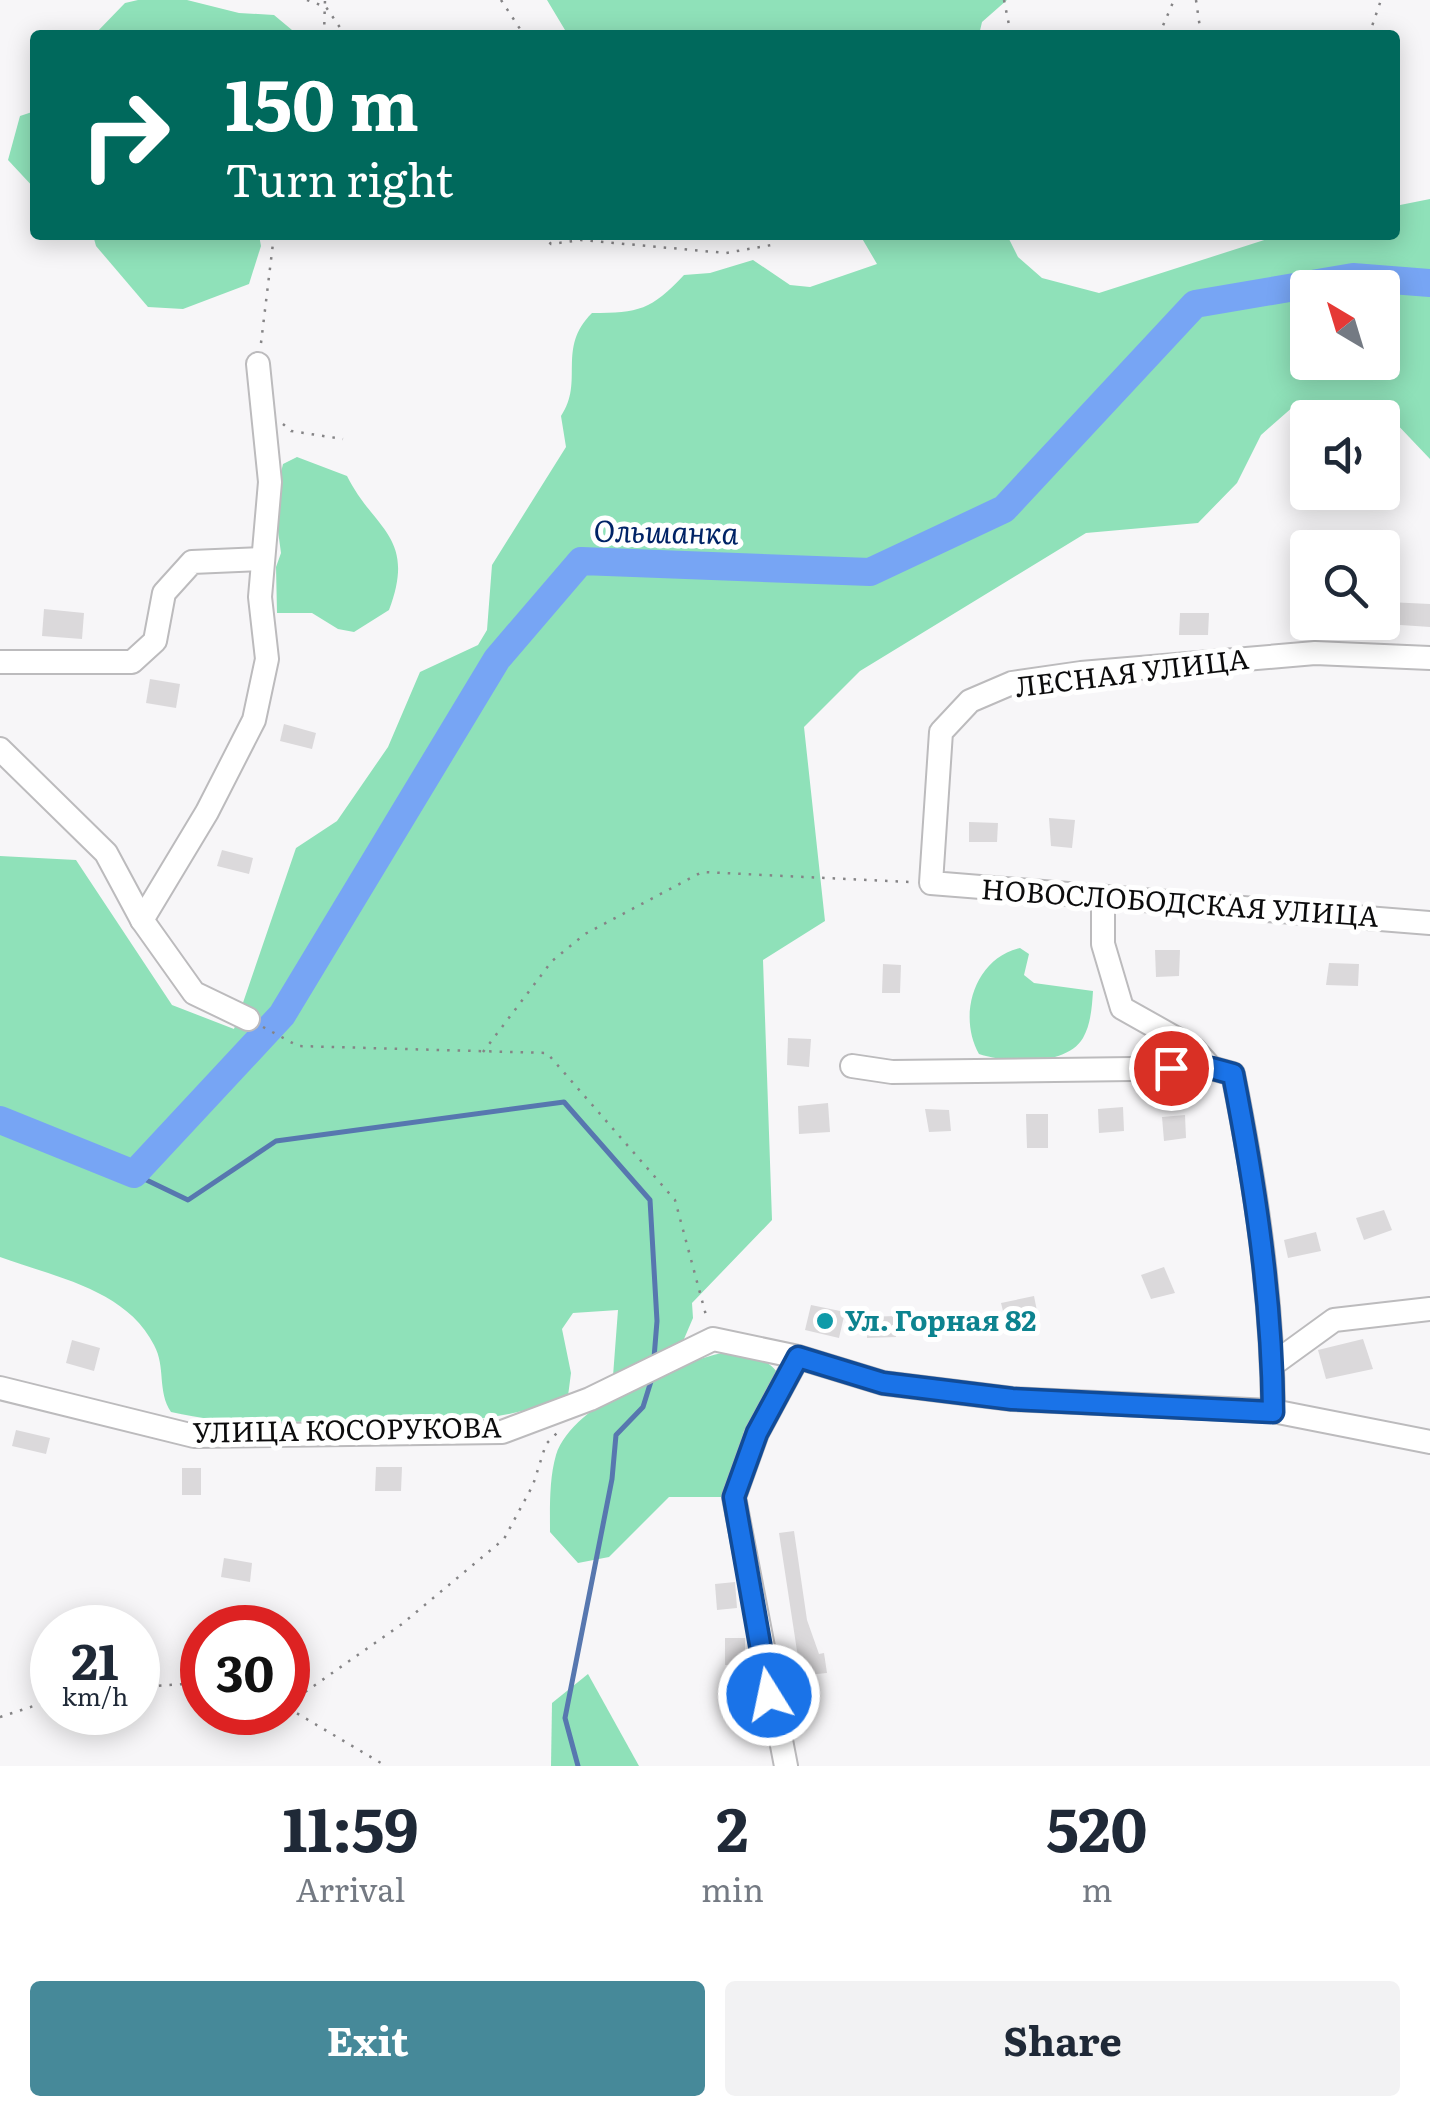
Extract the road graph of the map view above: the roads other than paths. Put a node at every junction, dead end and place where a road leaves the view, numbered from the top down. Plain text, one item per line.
1 (258, 364) road end
2 (262, 559) junction
3 (1430, 658) edge
4 (0, 662) edge
5 (0, 749) edge
6 (930, 883) joint
7 (1103, 896) junction
8 (142, 920) junction
9 (1430, 923) edge
10 (248, 1020) dead end
11 (852, 1066) dead end
12 (1211, 1068) junction
13 (1430, 1308) edge
14 (798, 1357) junction
15 (1272, 1365) junction
16 (0, 1388) edge
17 (1273, 1412) junction
18 (1430, 1442) edge
19 (786, 1766) edge

1 - 2 street
2 - 4 street
2 - 8 street
3 - 6 street, ЛЕСНАЯ УЛИЦА
5 - 8 street
6 - 7 street, НОВОСЛОБОДСКАЯ УЛИЦА
7 - 9 street, НОВОСЛОБОДСКАЯ УЛИЦА
7 - 12 street
8 - 10 street
11 - 12 street
12 - 15 street
13 - 15 street
14 - 16 street, УЛИЦА КОСОРУКОВА
14 - 17 street
14 - 19 street
15 - 17 street
17 - 18 street

